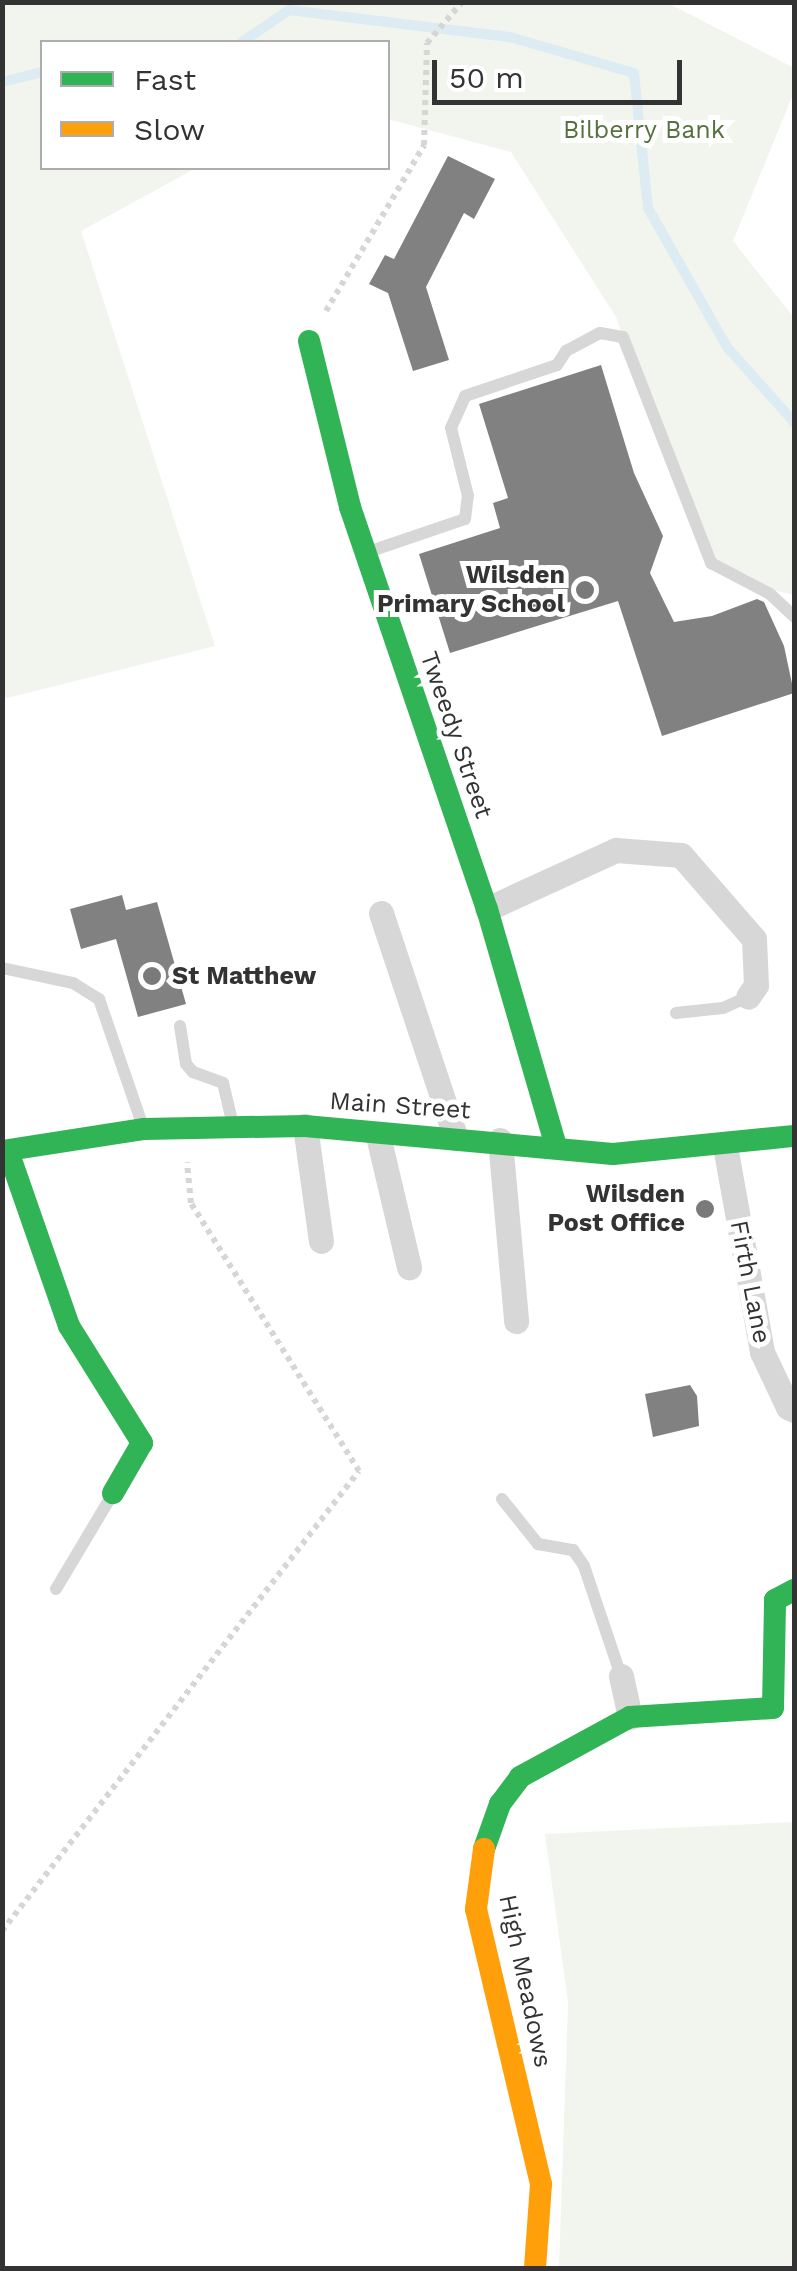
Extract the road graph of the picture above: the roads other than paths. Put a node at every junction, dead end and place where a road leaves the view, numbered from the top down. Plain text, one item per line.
1 (309, 342) road end
2 (365, 553) junction
3 (794, 616) edge
4 (486, 909) junction
5 (381, 912) dead end
6 (2, 968) edge
7 (748, 997) joint
8 (676, 1013) dead end
9 (180, 1026) dead end
10 (305, 1126) junction
11 (234, 1127) junction
12 (144, 1129) junction
13 (378, 1136) junction
14 (794, 1136) edge
15 (456, 1138) junction
16 (500, 1140) junction
17 (556, 1146) junction
18 (724, 1146) junction
19 (5, 1151) edge
20 (321, 1242) dead end
21 (409, 1267) dead end
22 (516, 1321) dead end
23 (794, 1410) edge
24 (113, 1493) joint
25 (502, 1498) dead end
26 (56, 1589) dead end
27 (794, 1590) edge
28 (621, 1676) joint
29 (630, 1718) junction
30 (534, 2268) edge

1 - 2 street, Tweedy Street
2 - 3 lane
2 - 4 street, Tweedy Street
4 - 7 street
4 - 17 street, Tweedy Street
5 - 15 street
6 - 12 lane
7 - 8 lane
9 - 11 lane
10 - 11 street, Main Street
10 - 13 street, Main Street
10 - 20 street
11 - 12 street, Main Street
12 - 19 street, Main Street
13 - 15 street, Main Street
13 - 21 street
14 - 18 street, Main Street
15 - 16 street, Main Street
16 - 17 street, Main Street
16 - 22 street
17 - 18 street, Main Street
18 - 23 street, Firth Lane
19 - 24 street
24 - 26 lane
25 - 28 lane
27 - 29 street
28 - 29 street
29 - 30 street, High Meadows

